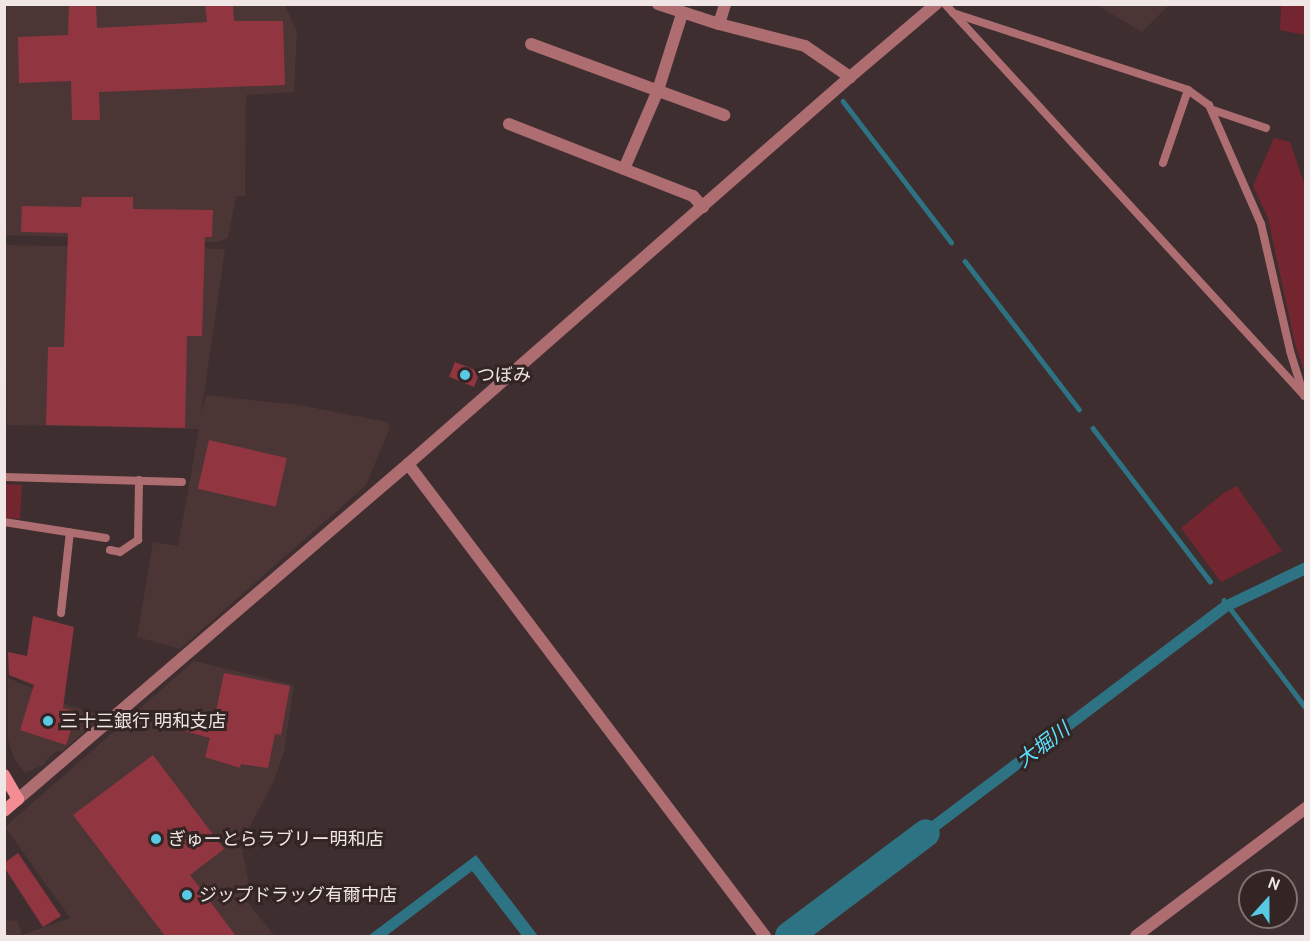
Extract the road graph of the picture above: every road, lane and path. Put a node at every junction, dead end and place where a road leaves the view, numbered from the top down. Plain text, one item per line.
1 (658, 4) edge
2 (725, 4) edge
3 (936, 4) edge
4 (945, 4) edge
5 (953, 13) junction
6 (682, 14) junction
7 (719, 24) junction
8 (531, 44) dead end
9 (850, 77) junction
10 (658, 90) junction
11 (1188, 90) junction
12 (1212, 110) junction
13 (724, 115) dead end
14 (509, 124) dead end
15 (1266, 128) dead end
16 (1163, 163) dead end
17 (624, 169) junction
18 (703, 207) junction
19 (1305, 396) edge
20 (408, 464) junction
21 (4, 477) edge
22 (139, 480) junction
23 (182, 482) dead end
24 (4, 522) edge
25 (70, 532) junction
26 (106, 538) dead end
27 (110, 550) dead end
28 (61, 613) dead end
29 (4, 775) edge
30 (18, 799) junction
31 (1305, 808) edge
32 (4, 811) edge
33 (764, 936) edge
34 (1136, 936) edge

1 - 6 street
2 - 7 street
3 - 9 street
4 - 5 lane
5 - 11 lane
5 - 19 lane
6 - 7 street
6 - 10 street
7 - 9 street
8 - 10 street
9 - 18 street
10 - 13 street
10 - 17 street
11 - 12 lane
11 - 16 lane
12 - 15 lane
12 - 19 lane
14 - 17 street
17 - 18 street
18 - 20 street
20 - 30 street
20 - 33 street
21 - 22 lane
22 - 23 lane
22 - 27 lane
24 - 25 lane
25 - 26 lane
25 - 28 lane
29 - 30 main road
30 - 32 main road
31 - 34 street

